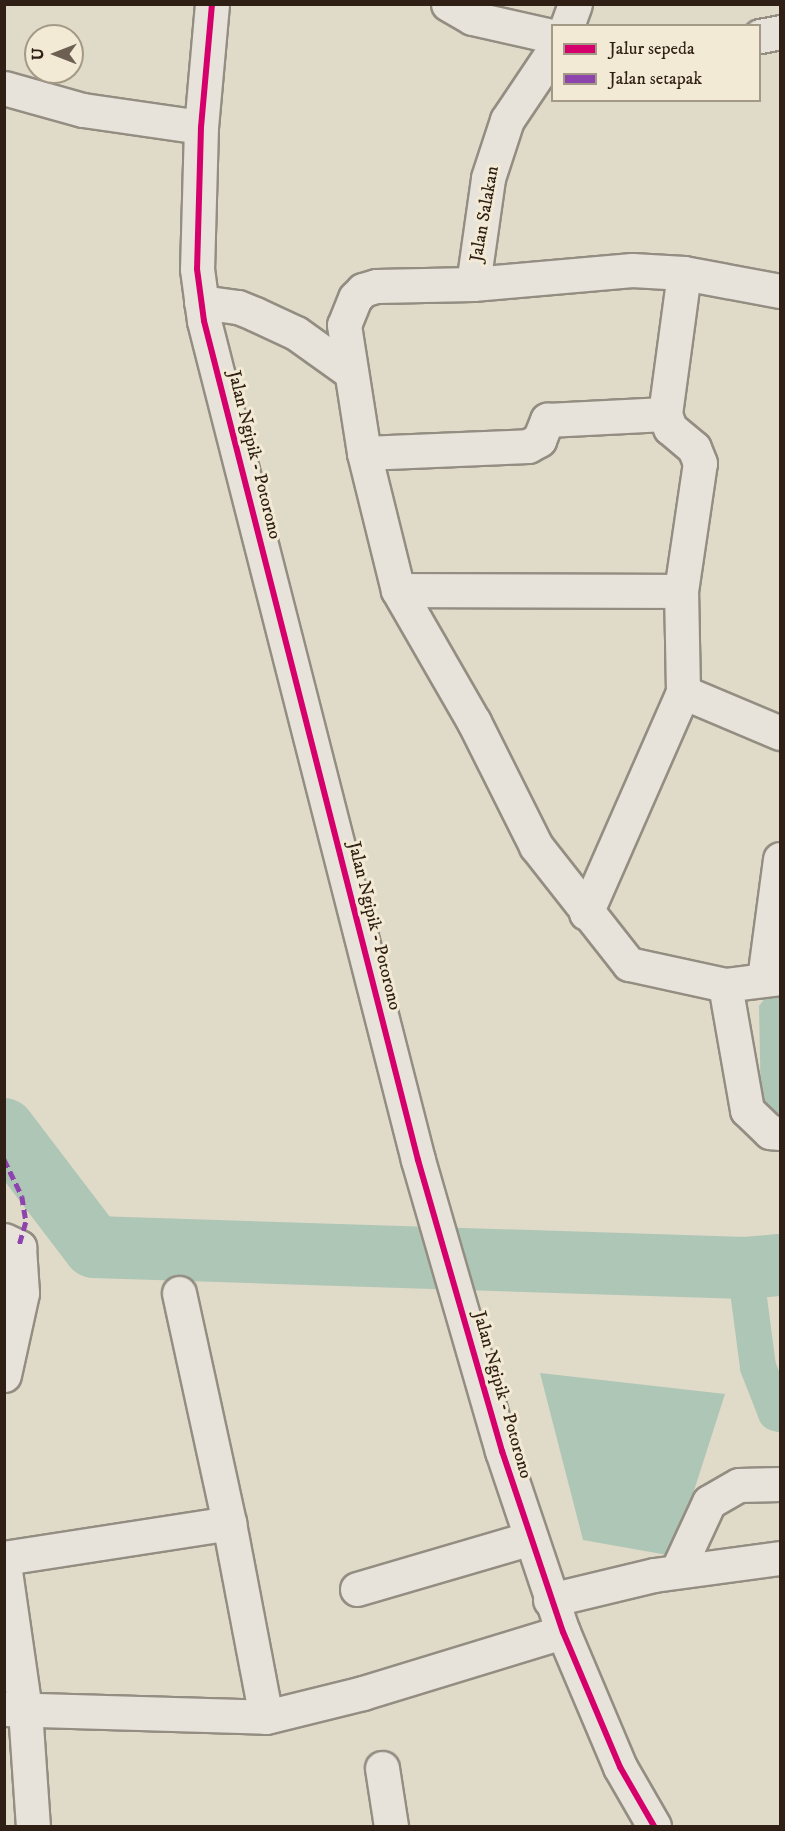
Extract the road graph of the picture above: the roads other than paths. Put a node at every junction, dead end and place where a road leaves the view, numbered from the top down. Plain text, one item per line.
1 (212, 4) edge
2 (448, 4) edge
3 (575, 4) edge
4 (568, 24) edge
5 (780, 32) edge
6 (551, 36) edge
7 (761, 36) edge
8 (551, 54) edge
9 (4, 88) edge
10 (201, 127) junction
11 (684, 273) junction
12 (473, 284) junction
13 (780, 291) edge
14 (201, 302) junction
15 (349, 371) junction
16 (665, 414) junction
17 (364, 453) junction
18 (398, 590) junction
19 (681, 591) junction
20 (684, 692) junction
21 (780, 733) edge
22 (780, 859) edge
23 (586, 914) junction
24 (772, 978) edge
25 (725, 985) junction
26 (780, 1133) edge
27 (4, 1240) edge
28 (179, 1293) dead end
29 (4, 1374) edge
30 (780, 1485) edge
31 (229, 1523) junction
32 (531, 1538) junction
33 (4, 1558) edge
34 (780, 1558) edge
35 (4, 1564) edge
36 (677, 1571) junction
37 (357, 1588) dead end
38 (550, 1600) junction
39 (562, 1632) junction
40 (15, 1710) edge
41 (266, 1717) junction
42 (382, 1768) dead end
43 (33, 1827) edge
44 (391, 1827) edge
45 (654, 1827) edge

1 - 10 street, Jalan Ngipik - Potorono
2 - 6 street
3 - 4 street
5 - 7 street
8 - 12 street, Jalan Salakan
9 - 10 street
10 - 14 street, Jalan Ngipik - Potorono
11 - 12 street
11 - 13 street
11 - 16 street
12 - 15 street
14 - 15 street
14 - 32 street, Jalan Ngipik - Potorono
15 - 17 street
16 - 17 street
16 - 19 street
17 - 18 street
18 - 19 street
18 - 23 street
19 - 20 street
20 - 21 street
20 - 23 street
22 - 24 street
23 - 25 street
24 - 25 street
25 - 26 street
27 - 29 street
28 - 31 street
30 - 36 street
31 - 33 street
31 - 41 street
32 - 37 street
32 - 38 street, Jalan Ngipik - Potorono
34 - 36 street
35 - 40 street
36 - 38 street
38 - 39 street, Jalan Ngipik - Potorono
39 - 41 street
39 - 45 street, Jalan Ngipik - Potorono
40 - 41 street
40 - 43 street
42 - 44 street

